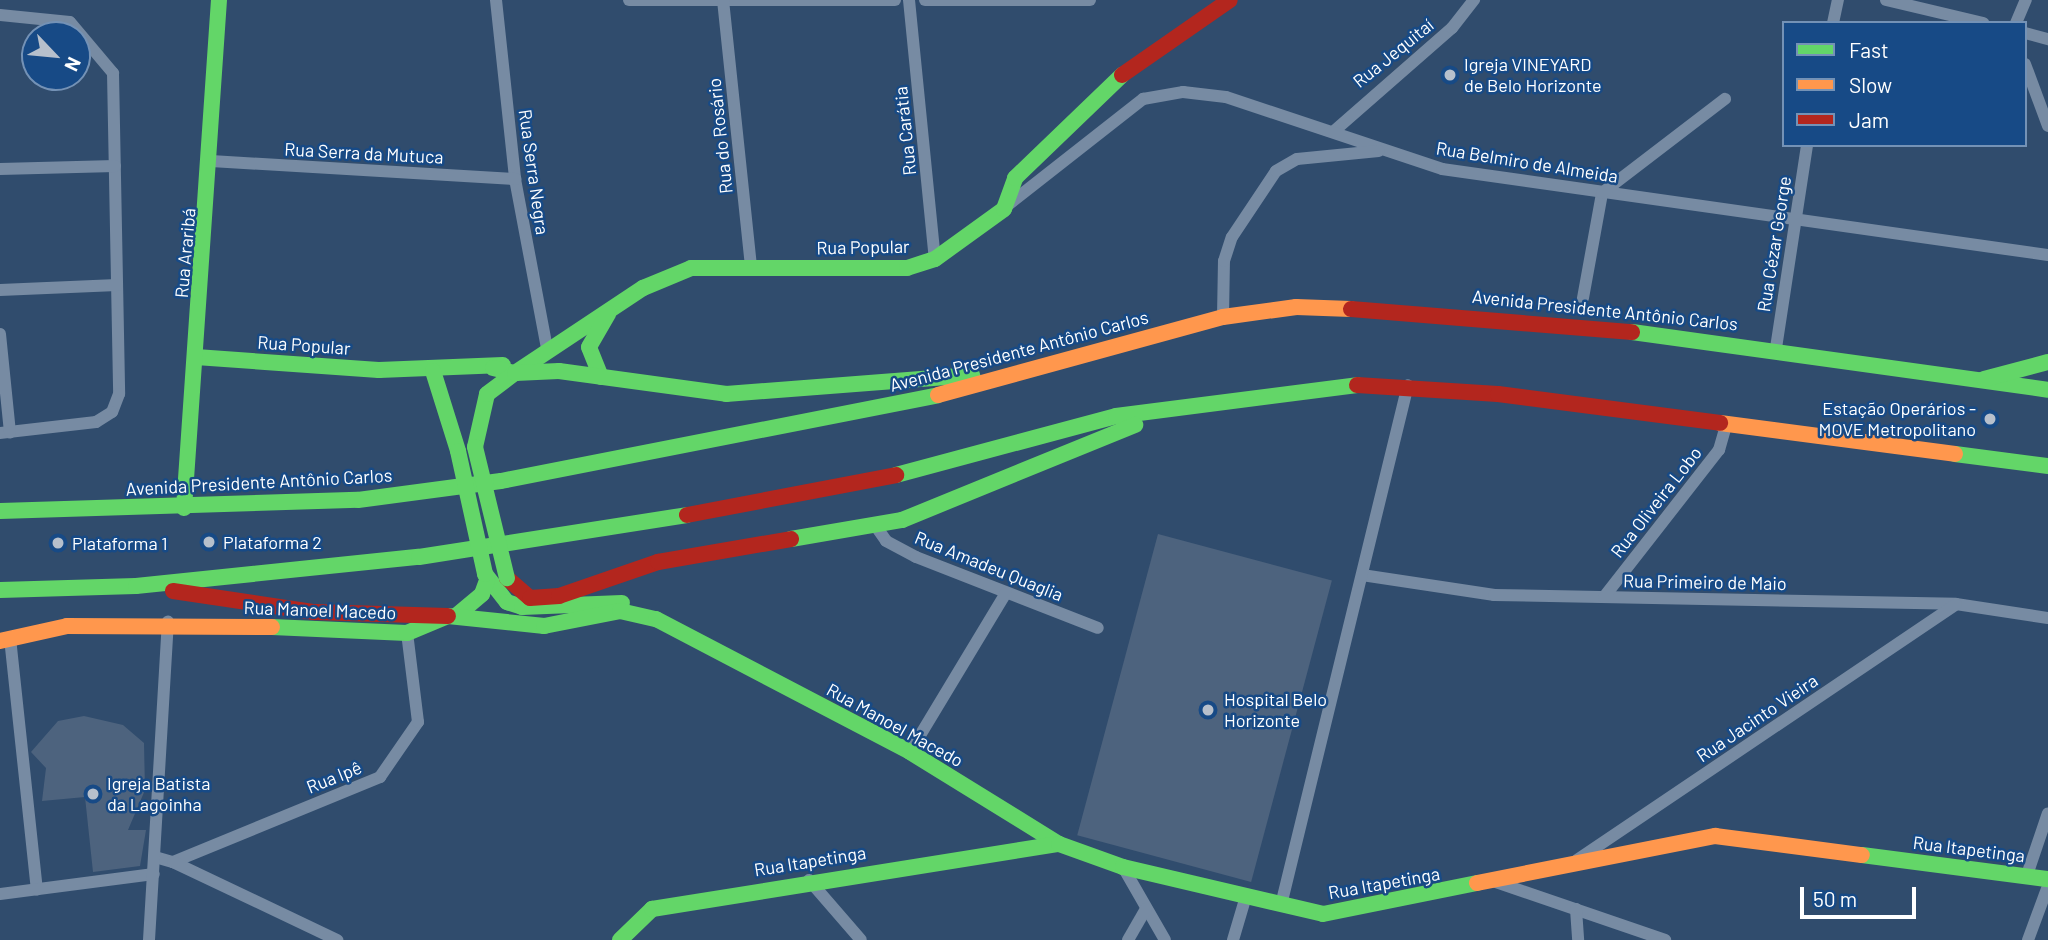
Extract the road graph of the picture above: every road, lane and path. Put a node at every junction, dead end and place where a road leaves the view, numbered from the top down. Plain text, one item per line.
1 (219, 0) edge
2 (496, 0) edge
3 (629, 0) edge
4 (895, 0) edge
5 (909, 0) edge
6 (925, 0) edge
7 (1090, 0) edge
8 (1230, 0) edge
9 (1474, 0) edge
10 (1838, 0) edge
11 (1886, 0) edge
12 (2026, 0) edge
13 (723, 2) edge
14 (0, 15) edge
15 (1833, 21) edge
16 (1975, 21) edge
17 (2017, 21) edge
18 (2027, 34) edge
19 (2048, 40) edge
20 (2027, 69) edge
21 (1725, 99) dead end
22 (2048, 126) edge
23 (1333, 132) junction
24 (1807, 147) edge
25 (1383, 151) junction
26 (211, 161) junction
27 (115, 166) junction
28 (0, 169) edge
29 (515, 179) junction
30 (1602, 193) junction
31 (1004, 209) junction
32 (1796, 217) junction
33 (2048, 255) edge
34 (935, 259) junction
35 (751, 268) junction
36 (117, 285) junction
37 (0, 289) edge
38 (1583, 298) dead end
39 (612, 308) junction
40 (1223, 317) junction
41 (0, 334) edge
42 (547, 348) junction
43 (1776, 348) junction
44 (196, 357) junction
45 (533, 358) junction
46 (2048, 362) edge
47 (493, 368) junction
48 (1028, 370) junction
49 (433, 371) junction
50 (515, 373) junction
51 (601, 377) junction
52 (1982, 380) junction
53 (1408, 384) junction
54 (2048, 390) edge
55 (1183, 409) junction
56 (1727, 422) junction
57 (5, 433) edge
58 (2048, 466) edge
59 (184, 509) junction
60 (0, 510) edge
61 (875, 525) junction
62 (1362, 575) junction
63 (486, 577) junction
64 (136, 586) junction
65 (0, 590) edge
66 (1006, 593) junction
67 (1604, 597) junction
68 (1956, 604) junction
69 (452, 616) junction
70 (2048, 618) edge
71 (168, 622) junction
72 (1098, 628) dead end
73 (407, 633) junction
74 (5, 639) edge
75 (709, 647) junction
76 (910, 752) junction
77 (2048, 813) edge
78 (1059, 844) junction
79 (155, 857) junction
80 (1577, 860) junction
81 (173, 862) junction
82 (1123, 867) junction
83 (154, 874) junction
84 (2027, 875) junction
85 (809, 879) junction
86 (2048, 879) edge
87 (1493, 881) junction
88 (2048, 886) edge
89 (37, 890) junction
90 (0, 894) edge
91 (1246, 896) junction
92 (1281, 905) junction
93 (1146, 909) junction
94 (1576, 909) junction
95 (149, 940) edge
96 (337, 940) edge
97 (620, 940) edge
98 (861, 940) edge
99 (1128, 940) edge
100 (1165, 940) edge
101 (1233, 940) edge
102 (1578, 940) edge
103 (1665, 940) edge
104 (2028, 940) edge

1 - 26 main road, Rua Araribá
2 - 29 street, Rua Serra Negra
3 - 13 street
4 - 13 street
5 - 34 street, Rua Carátia
6 - 7 street
8 - 31 main road
9 - 23 street, Rua Jequitaí
10 - 15 street
11 - 16 street
12 - 17 street
13 - 35 street, Rua do Rosário
14 - 27 street
18 - 19 street
20 - 22 street
21 - 30 street
23 - 25 street, Rua Belmiro de Almeida
23 - 31 street, Rua Belmiro de Almeida
24 - 32 street, Rua Cézar George
25 - 30 street, Rua Belmiro de Almeida
25 - 40 street
26 - 29 street, Rua Serra da Mutuca
26 - 44 main road, Rua Araribá
27 - 28 street
27 - 36 street
29 - 42 street, Rua Serra Negra
30 - 32 street, Rua Belmiro de Almeida
30 - 38 street
31 - 34 main road, Rua Popular
32 - 33 street, Rua Belmiro de Almeida
32 - 43 street, Rua Cézar George
34 - 35 main road, Rua Popular
35 - 39 main road, Rua Popular
36 - 37 street
36 - 57 street
39 - 42 main road, Rua Popular
39 - 51 main road
40 - 43 main road, Avenida Presidente Antônio Carlos
40 - 48 main road, Avenida Presidente Antônio Carlos
41 - 57 street
42 - 45 main road, Rua Popular
43 - 52 main road, Avenida Presidente Antônio Carlos
44 - 49 main road, Rua Popular
44 - 59 main road, Rua Araribá
45 - 47 main road, Rua Popular
45 - 50 main road, Rua Popular
46 - 52 main road
47 - 49 main road, Rua Popular
47 - 50 main road, Rua Popular
48 - 51 main road
48 - 59 main road, Avenida Presidente Antônio Carlos
49 - 63 main road, bridge
50 - 51 main road
50 - 61 main road, bridge
52 - 54 main road, Avenida Presidente Antônio Carlos
53 - 55 main road
53 - 56 main road
53 - 62 street
55 - 61 main road
55 - 64 main road
56 - 58 main road
56 - 67 street, Rua Oliveira Lobo
59 - 60 main road, Avenida Presidente Antônio Carlos
61 - 66 street, Rua Amadeu Quaglia
62 - 67 street, Rua Primeiro de Maio
62 - 92 street
63 - 69 main road
63 - 75 main road, Rua Manoel Macedo
64 - 65 main road
64 - 69 main road
66 - 72 street, Rua Amadeu Quaglia
66 - 76 street
67 - 68 street, Rua Primeiro de Maio
68 - 70 street, Rua Primeiro de Maio
68 - 80 street, Rua Jacinto Vieira
69 - 73 main road, Rua Manoel Macedo
69 - 75 main road, Rua Manoel Macedo
71 - 73 main road, Rua Manoel Macedo
71 - 74 main road, Rua Manoel Macedo
71 - 79 street
73 - 81 street, Rua Ipê
74 - 89 street
75 - 76 main road, Rua Manoel Macedo
76 - 78 main road, Rua Manoel Macedo
77 - 84 street
78 - 82 main road, Rua Itapetinga
78 - 85 main road, Rua Itapetinga
79 - 81 street
79 - 83 street
80 - 84 main road, Rua Itapetinga
80 - 87 main road, Rua Itapetinga
81 - 96 street
82 - 91 main road, Rua Itapetinga
82 - 93 street
83 - 89 street
83 - 95 street
84 - 86 main road, Rua Itapetinga
85 - 97 main road, Rua Itapetinga
85 - 98 street
87 - 92 main road, Rua Itapetinga
87 - 94 street
88 - 104 street
89 - 90 street
91 - 92 main road, Rua Itapetinga
91 - 101 street
93 - 99 street
93 - 100 street
94 - 102 street
94 - 103 street

